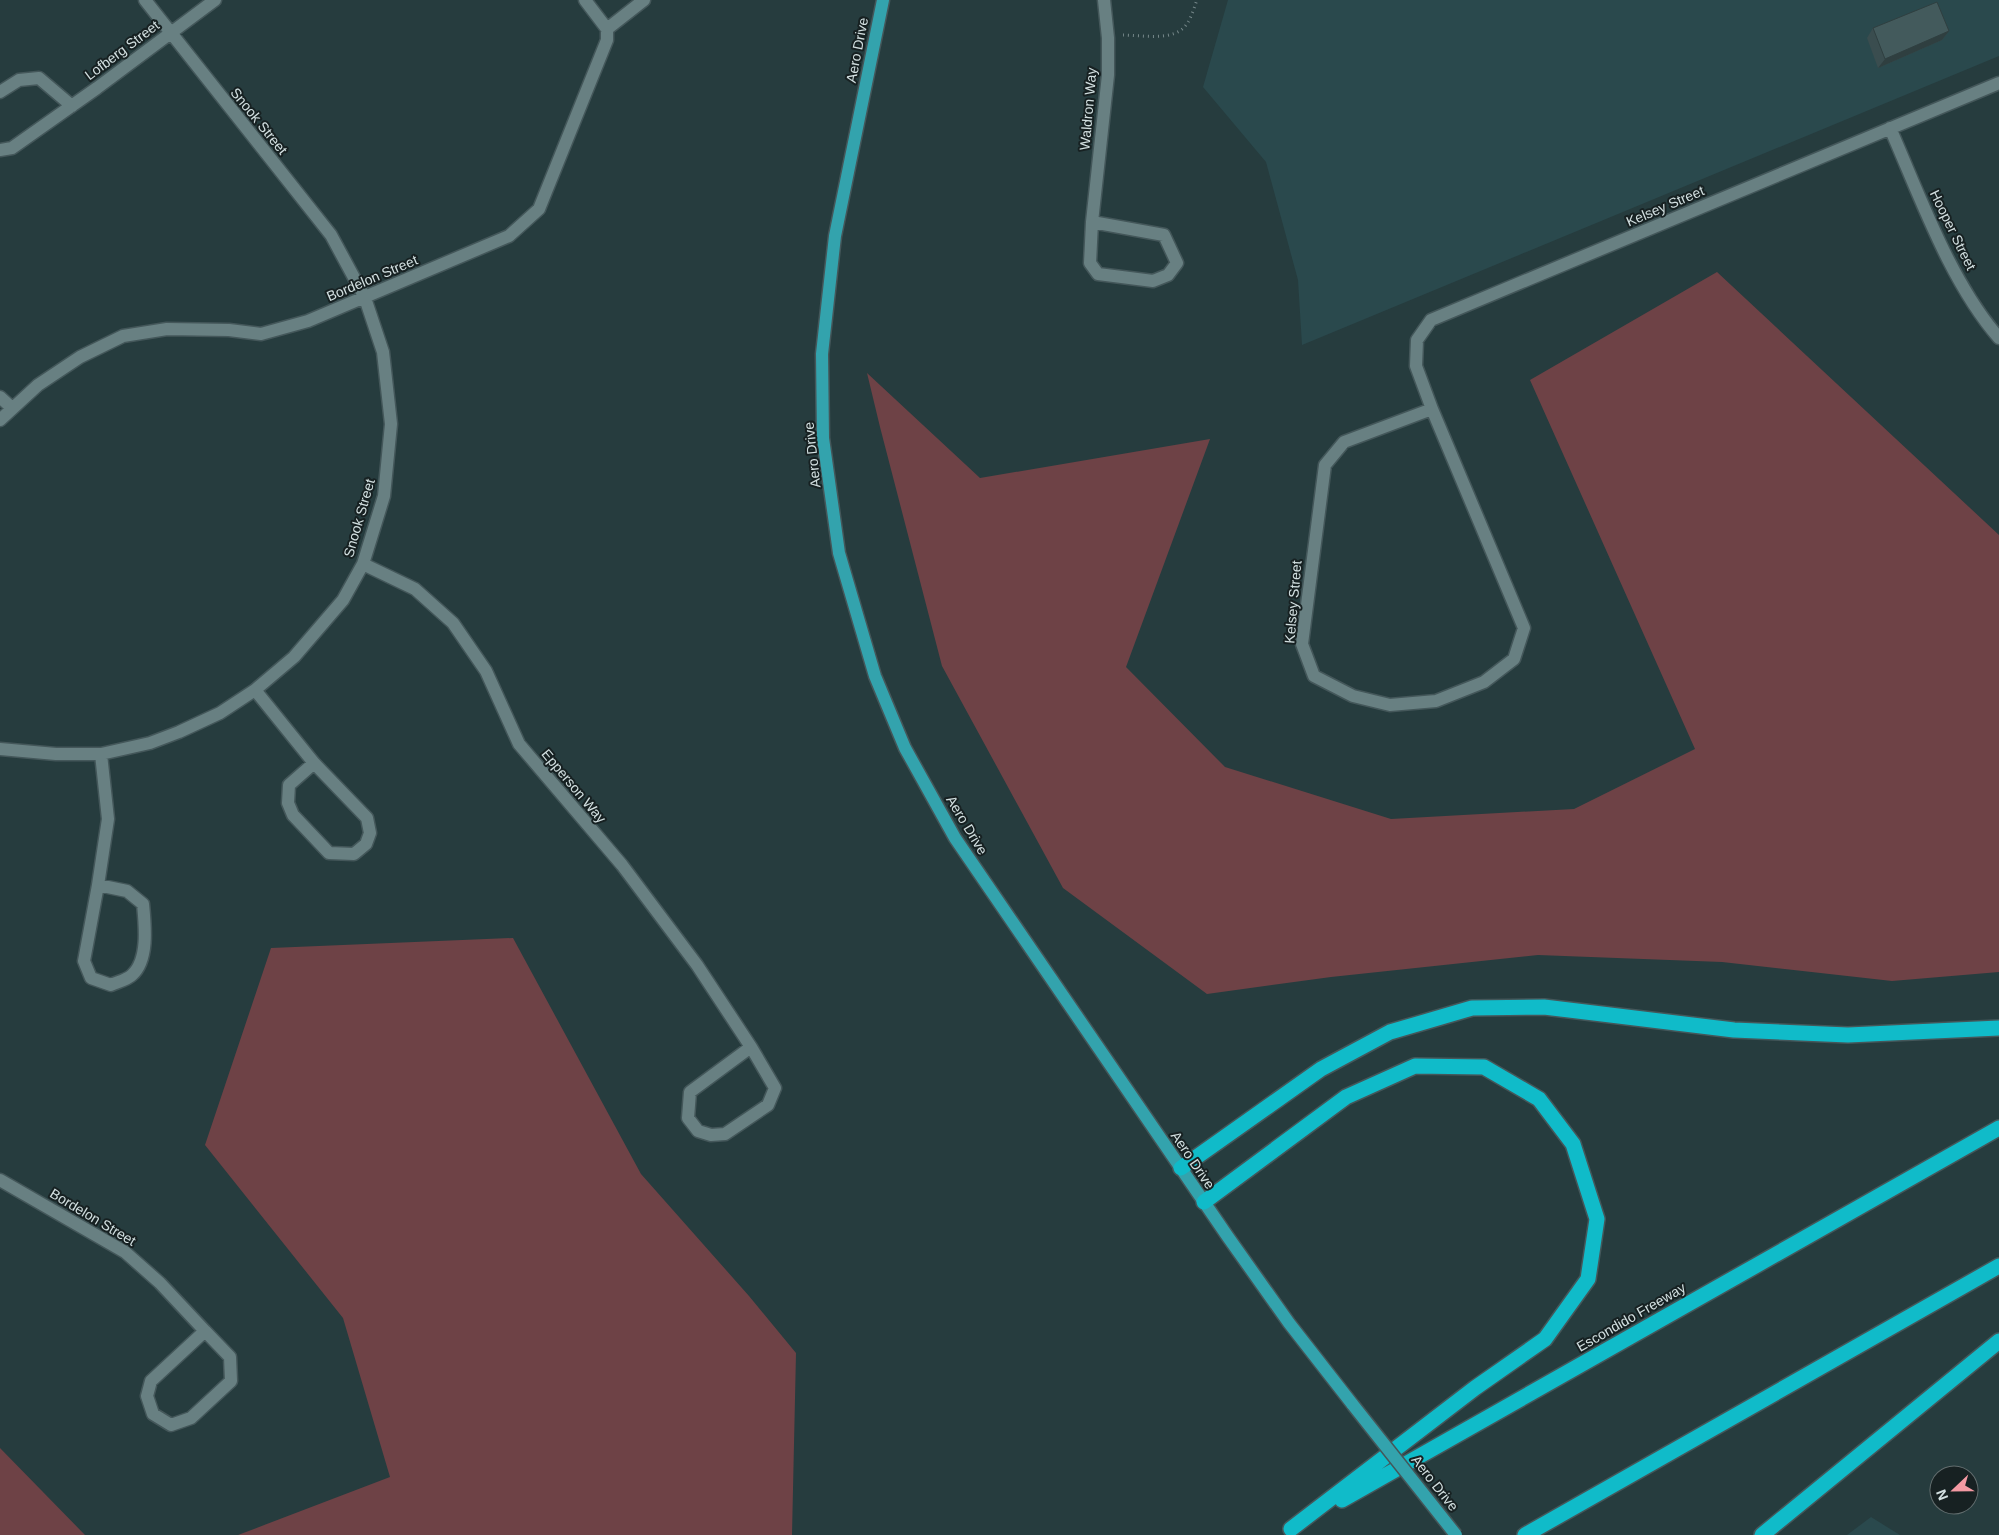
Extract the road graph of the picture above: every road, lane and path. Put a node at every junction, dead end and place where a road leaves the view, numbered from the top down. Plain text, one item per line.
1 (144, 0) edge
2 (215, 0) edge
3 (585, 0) edge
4 (644, 0) edge
5 (883, 0) edge
6 (1104, 0) edge
7 (1197, 0) edge
8 (607, 29) junction
9 (169, 32) junction
10 (1107, 34) junction
11 (1999, 83) edge
12 (0, 92) edge
13 (72, 106) junction
14 (1890, 128) junction
15 (0, 150) edge
16 (1092, 222) junction
17 (365, 298) junction
18 (1999, 338) edge
19 (0, 397) edge
20 (12, 408) junction
21 (1432, 409) junction
22 (0, 420) edge
23 (363, 564) junction
24 (255, 690) junction
25 (0, 749) edge
26 (101, 754) junction
27 (314, 763) junction
28 (98, 885) junction
29 (1999, 1028) edge
30 (751, 1047) junction
31 (1999, 1128) edge
32 (1180, 1168) junction
33 (0, 1180) edge
34 (1204, 1202) junction
35 (1999, 1266) edge
36 (205, 1331) junction
37 (1999, 1341) edge
38 (1285, 1532) edge
39 (1456, 1535) edge
40 (1525, 1535) edge
41 (1762, 1535) edge

1 - 9 street, Snook Street
2 - 9 street, Lofberg Street
3 - 8 street
4 - 8 street
5 - 32 main road, Aero Drive
6 - 10 street, Waldron Way
7 - 10 path
8 - 17 street, Bordelon Street
9 - 13 street, Lofberg Street
9 - 17 street, Snook Street
10 - 16 street, Waldron Way
11 - 14 street, Kelsey Street
12 - 13 street
13 - 15 street, Lofberg Street
14 - 18 street, Hooper Street
14 - 21 street, Kelsey Street
16 - 16 street, Waldron Way
17 - 20 street, Bordelon Street
17 - 23 street, Snook Street
19 - 20 street
20 - 22 street, Bordelon Street
21 - 21 street, Kelsey Street
23 - 24 street, Snook Street
23 - 30 street, Epperson Way
24 - 26 street, Snook Street
24 - 27 street
25 - 26 street, Snook Street
26 - 28 street
27 - 27 street
28 - 28 street
29 - 32 highway
30 - 30 street, Epperson Way
31 - 38 highway, Escondido Freeway
32 - 34 main road, Aero Drive
33 - 36 street, Bordelon Street
34 - 38 highway
34 - 39 main road, Aero Drive, bridge
35 - 40 highway
36 - 36 street, Bordelon Street
37 - 41 highway

